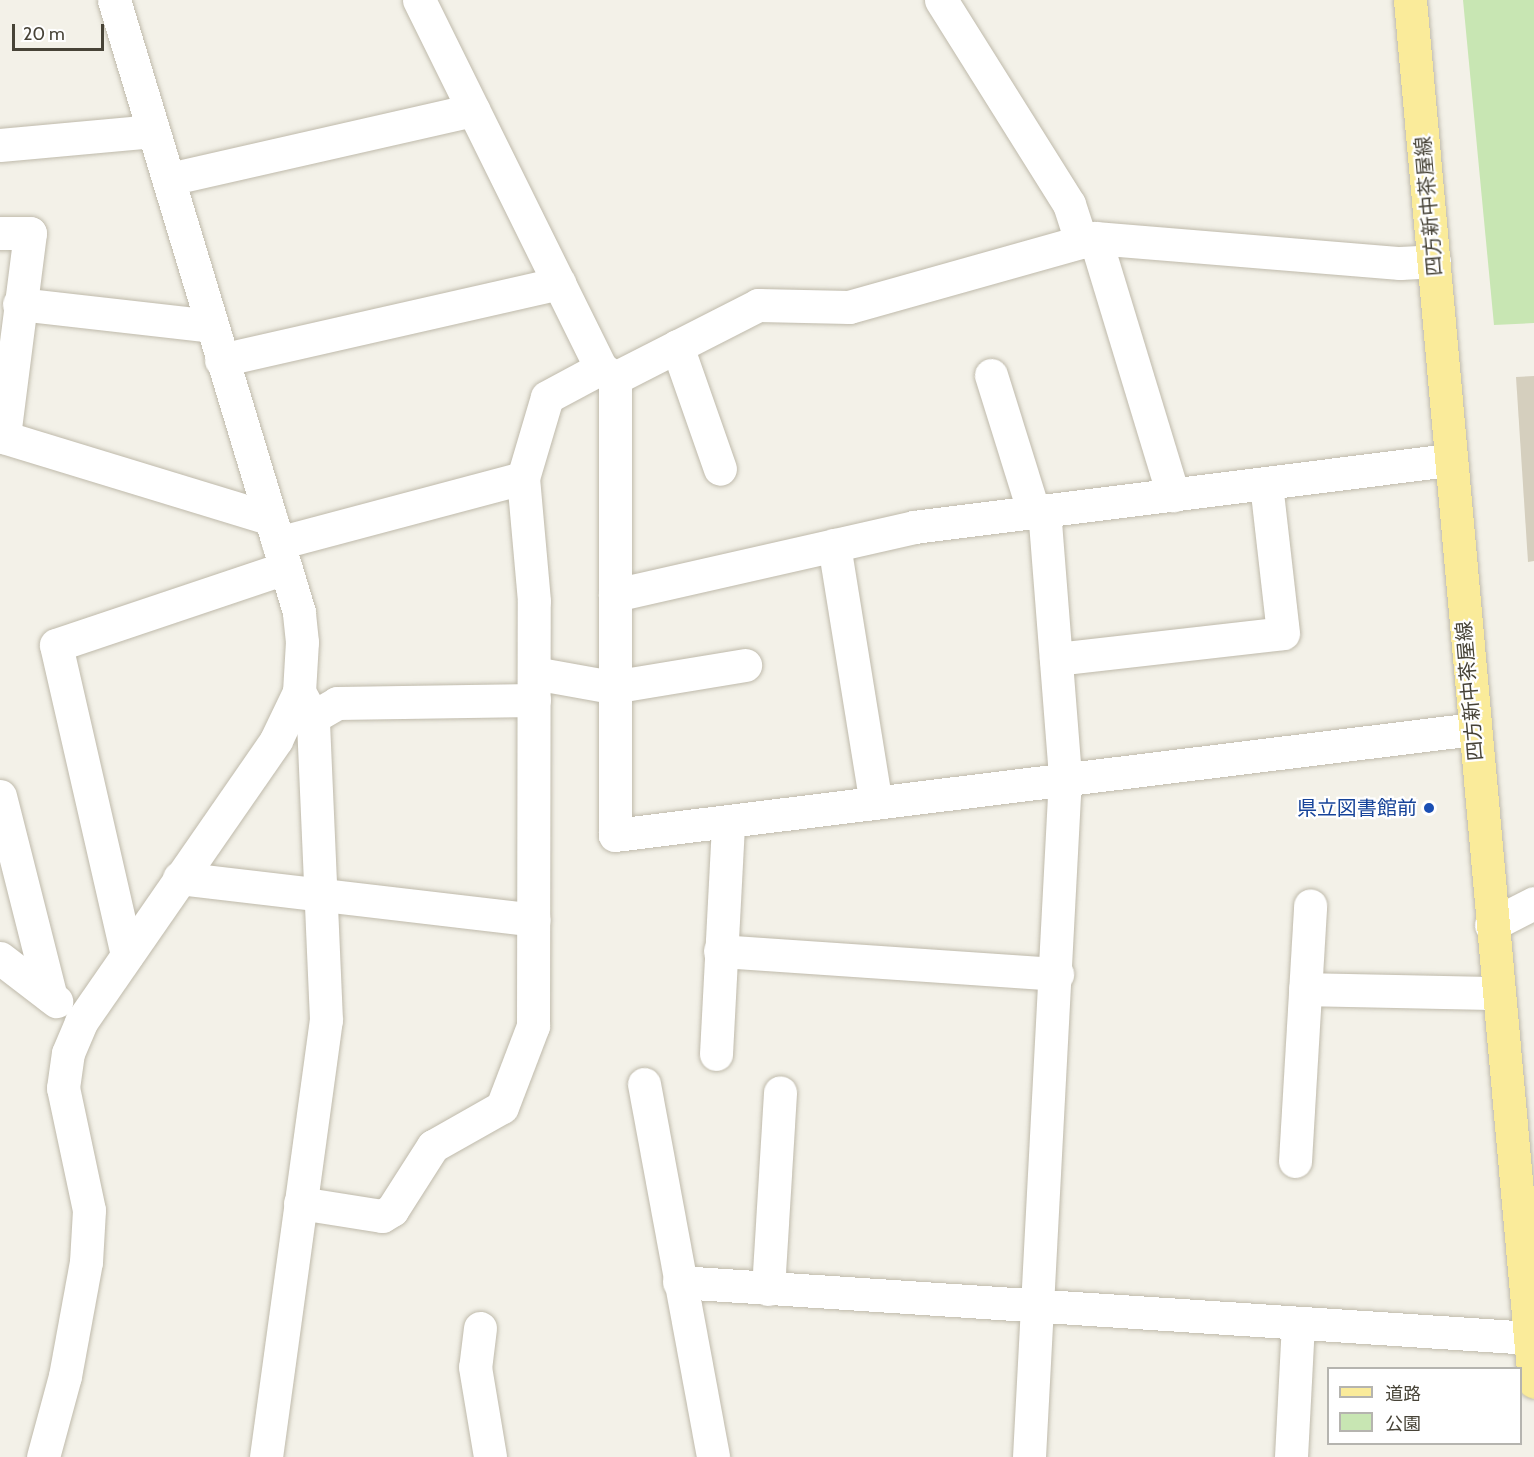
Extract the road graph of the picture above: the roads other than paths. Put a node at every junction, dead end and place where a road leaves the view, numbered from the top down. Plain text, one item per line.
1 (419, 0) edge
2 (941, 0) edge
3 (1410, 0) edge
4 (119, 1) edge
5 (473, 110) junction
6 (153, 130) junction
7 (0, 145) edge
8 (169, 179) junction
9 (0, 233) edge
10 (1088, 240) junction
11 (1434, 261) junction
12 (559, 283) junction
13 (19, 304) junction
14 (211, 326) junction
15 (677, 346) junction
16 (221, 360) junction
17 (608, 373) junction
18 (991, 375) dead end
19 (2, 436) edge
20 (1449, 460) junction
21 (720, 469) dead end
22 (523, 478) junction
23 (1266, 484) junction
24 (1173, 495) junction
25 (1039, 512) junction
26 (278, 544) junction
27 (834, 545) junction
28 (615, 595) junction
29 (1056, 658) junction
30 (745, 665) dead end
31 (534, 686) junction
32 (612, 687) junction
33 (306, 704) junction
34 (1473, 729) junction
35 (1065, 776) junction
36 (0, 796) edge
37 (876, 803) junction
38 (728, 823) junction
39 (179, 878) junction
40 (319, 895) junction
41 (1534, 903) edge
42 (1310, 905) dead end
43 (534, 921) junction
44 (1491, 926) junction
45 (720, 951) junction
46 (127, 955) junction
47 (0, 958) edge
48 (1057, 974) junction
49 (1305, 989) junction
50 (1497, 993) junction
51 (51, 996) junction
52 (81, 1022) junction
53 (716, 1054) dead end
54 (644, 1084) dead end
55 (780, 1092) dead end
56 (1295, 1161) dead end
57 (300, 1203) junction
58 (679, 1282) junction
59 (768, 1289) junction
60 (1036, 1306) junction
61 (1298, 1325) junction
62 (480, 1328) dead end
63 (1530, 1338) junction
64 (1534, 1381) edge
65 (43, 1457) edge
66 (266, 1457) edge
67 (490, 1457) edge
68 (713, 1457) edge
69 (1029, 1457) edge
70 (1291, 1457) edge

1 - 5 street
2 - 10 street
3 - 11 main road, 四方新中茶屋線
4 - 6 street
5 - 8 street
5 - 12 street
6 - 7 street
6 - 8 street
8 - 14 street
9 - 13 street
10 - 11 street
10 - 15 street
10 - 24 street
11 - 20 main road, 四方新中茶屋線
12 - 16 street
12 - 17 street
13 - 14 street
13 - 19 street
14 - 16 street
15 - 17 street
15 - 21 street
16 - 26 street
17 - 22 street
17 - 28 street
18 - 25 street
19 - 26 street
20 - 23 street
20 - 34 main road, 四方新中茶屋線
22 - 26 street
22 - 31 street
23 - 24 street
23 - 29 street
24 - 25 street
25 - 27 street
25 - 29 street
26 - 33 street
26 - 46 street
27 - 28 street
27 - 37 street
28 - 32 street
29 - 35 street
30 - 32 street
31 - 32 street
31 - 33 street
31 - 43 street
32 - 38 street
33 - 39 street
33 - 40 street
34 - 35 street
34 - 44 main road, 四方新中茶屋線
35 - 37 street
35 - 48 street
36 - 51 street
37 - 38 street
38 - 45 street
39 - 40 street
39 - 46 street
40 - 43 street
40 - 57 street
41 - 44 street
42 - 49 street
43 - 57 street
44 - 50 main road, 四方新中茶屋線
45 - 48 street
45 - 53 street
46 - 52 street
47 - 51 street
48 - 60 street
49 - 50 street
49 - 56 street
50 - 63 main road, 四方新中茶屋線
51 - 52 street
52 - 65 street
54 - 58 street
55 - 59 street
57 - 66 street
58 - 59 street
58 - 68 street
59 - 60 street
60 - 61 street
60 - 69 street
61 - 63 street
61 - 70 street
62 - 67 street
63 - 64 main road, 四方新中茶屋線

